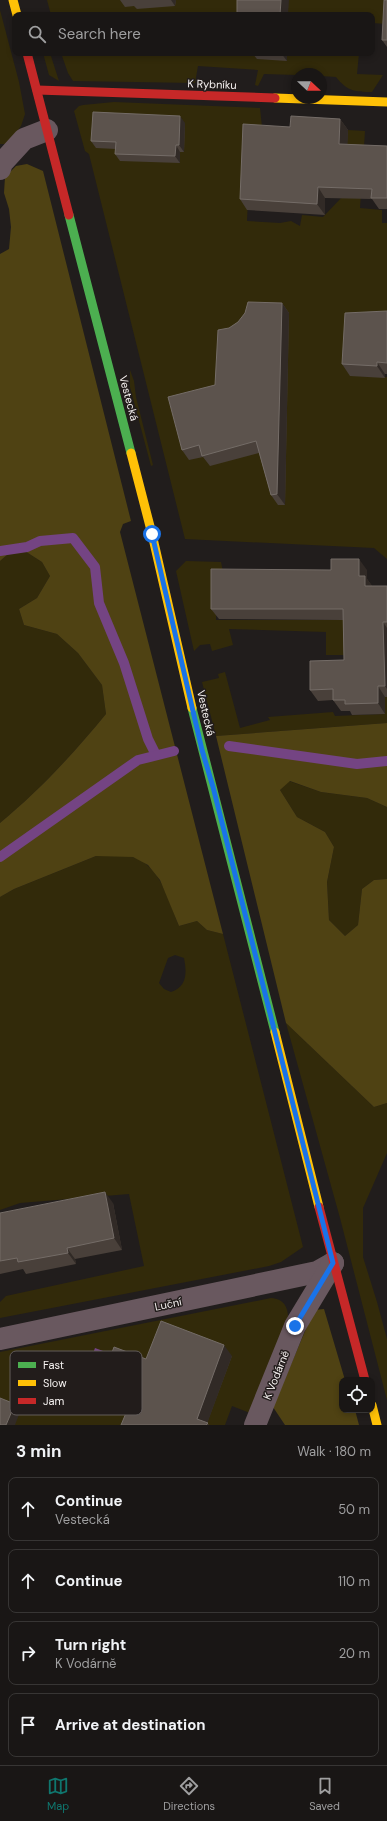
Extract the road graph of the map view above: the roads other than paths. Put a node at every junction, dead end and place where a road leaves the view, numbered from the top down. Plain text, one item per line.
1 (13, 0) edge
2 (16, 12) edge
3 (28, 56) edge
4 (37, 90) junction
5 (387, 102) edge
6 (47, 130) junction
7 (0, 170) edge
8 (333, 1263) junction
9 (0, 1339) edge
10 (364, 1377) edge
11 (374, 1413) edge
12 (256, 1425) edge
13 (378, 1425) edge

1 - 2 street
3 - 4 street, Vestecká
4 - 5 street, K Rybníku
4 - 6 street, Vestecká
6 - 7 street
6 - 8 street, Vestecká
8 - 9 street, Luční
8 - 10 street, Vestecká
8 - 12 street, K Vodárně
11 - 13 street

